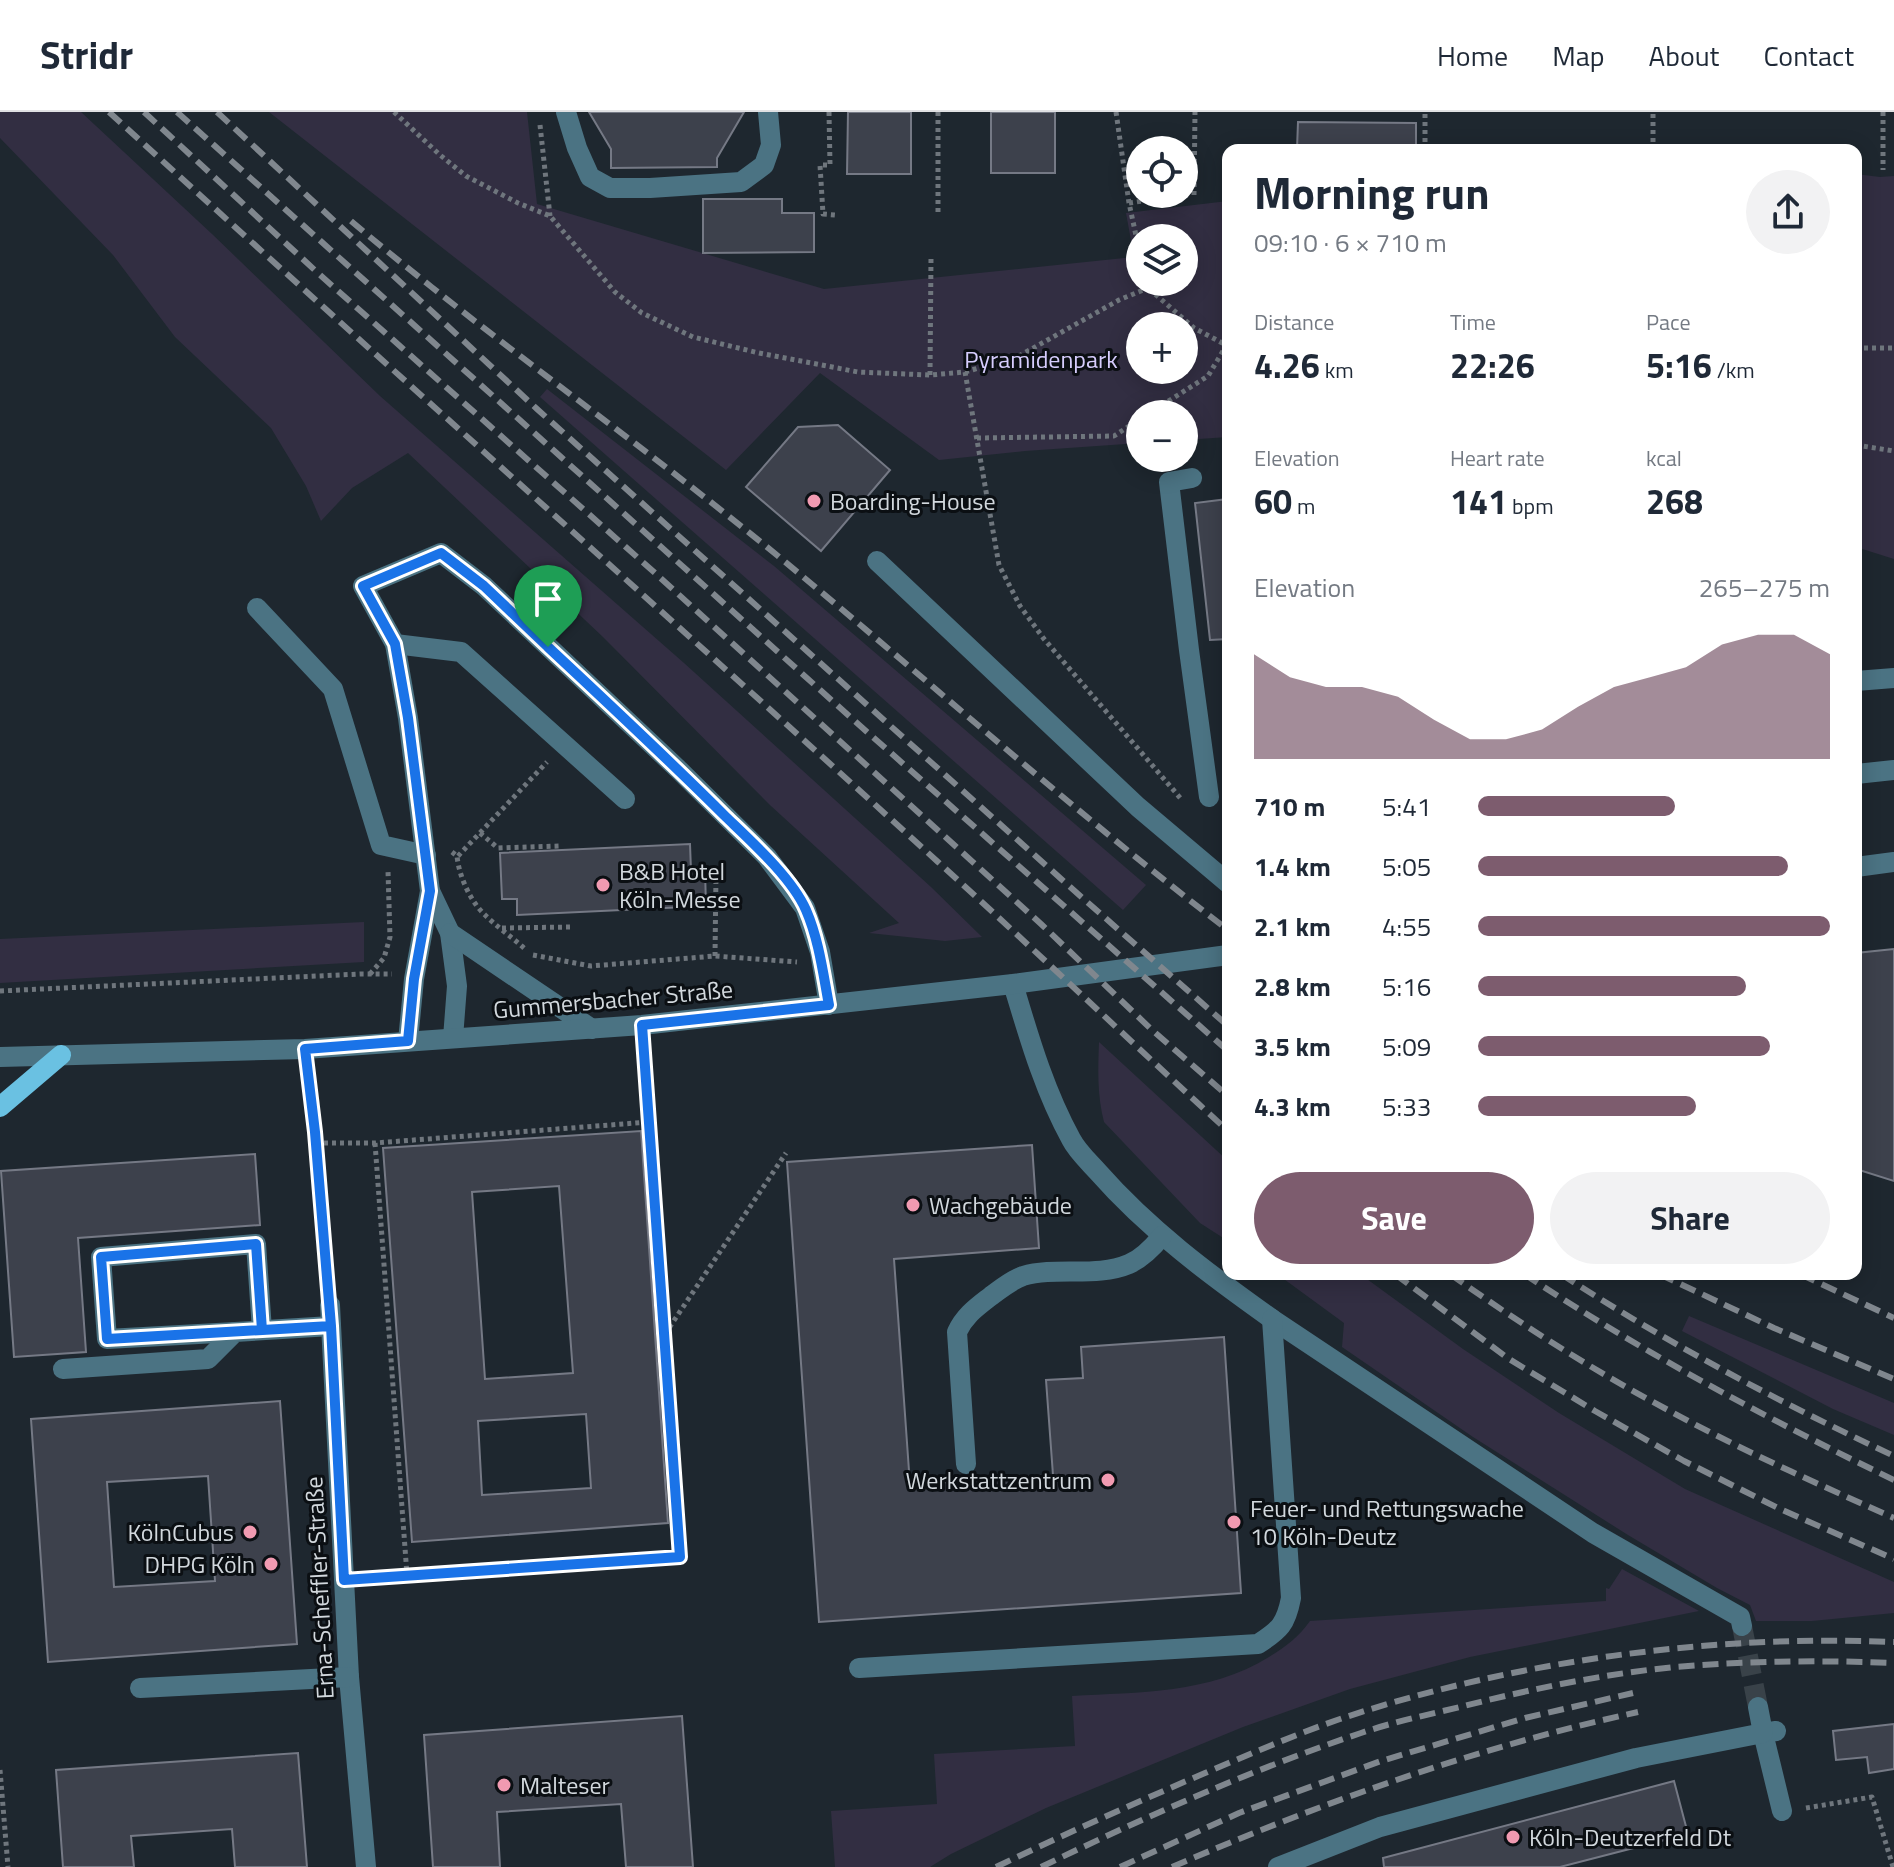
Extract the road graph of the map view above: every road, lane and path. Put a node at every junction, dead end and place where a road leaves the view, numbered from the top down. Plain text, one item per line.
1 (394, 112) edge
2 (539, 112) edge
3 (566, 112) edge
4 (768, 112) edge
5 (829, 112) edge
6 (938, 112) edge
7 (1116, 112) edge
8 (1195, 112) edge
9 (1425, 112) edge
10 (1653, 112) edge
11 (1883, 112) edge
12 (1195, 136) edge
13 (1653, 142) dead end
14 (1425, 144) edge
15 (1883, 170) dead end
16 (1126, 182) edge
17 (835, 215) dead end
18 (938, 215) dead end
19 (550, 216) junction
20 (931, 258) dead end
21 (1126, 296) edge
22 (1159, 296) edge
23 (1222, 343) edge
24 (1862, 348) edge
25 (1894, 348) edge
26 (1222, 354) edge
27 (965, 372) junction
28 (930, 375) junction
29 (1170, 400) edge
30 (1126, 428) edge
31 (977, 438) junction
32 (1862, 446) edge
33 (1894, 451) edge
34 (1192, 478) dead end
35 (877, 561) dead end
36 (257, 608) dead end
37 (395, 644) junction
38 (1894, 678) edge
39 (1862, 681) edge
40 (564, 743) junction
41 (1894, 770) edge
42 (1862, 773) edge
43 (1209, 797) dead end
44 (625, 799) dead end
45 (1185, 804) dead end
46 (480, 833) junction
47 (387, 846) junction
48 (560, 846) dead end
49 (426, 855) junction
50 (1894, 862) edge
51 (1862, 866) edge
52 (716, 874) dead end
53 (1222, 878) edge
54 (430, 891) junction
55 (572, 927) dead end
56 (501, 928) junction
57 (450, 933) junction
58 (715, 956) junction
59 (1222, 956) edge
60 (822, 963) junction
61 (370, 974) junction
62 (414, 979) junction
63 (1013, 984) junction
64 (0, 991) edge
65 (829, 1005) junction
66 (642, 1025) junction
67 (592, 1029) junction
68 (453, 1038) junction
69 (408, 1041) junction
70 (305, 1049) junction
71 (61, 1055) junction
72 (0, 1057) edge
73 (0, 1107) edge
74 (649, 1122) junction
75 (316, 1143) junction
76 (375, 1143) junction
77 (786, 1153) dead end
78 (1162, 1236) junction
79 (330, 1305) joint
80 (1272, 1319) junction
81 (331, 1326) junction
82 (262, 1330) junction
83 (235, 1332) junction
84 (664, 1334) junction
85 (63, 1369) dead end
86 (966, 1464) dead end
87 (407, 1575) junction
88 (344, 1580) junction
89 (1742, 1626) tunnel mouth
90 (859, 1668) dead end
91 (349, 1677) junction
92 (140, 1688) dead end
93 (1758, 1707) tunnel mouth
94 (1770, 1732) junction
95 (0, 1770) edge
96 (1782, 1811) joint
97 (8, 1867) edge
98 (366, 1867) edge
99 (1278, 1867) edge
100 (1893, 1867) edge

1 - 19 path
2 - 19 path
3 - 4 street
5 - 17 path
6 - 18 path
7 - 16 path
8 - 12 path
9 - 14 path
10 - 13 path
11 - 15 path
19 - 28 path
20 - 28 path
21 - 27 path
22 - 23 path
24 - 25 path
26 - 29 path
27 - 28 path
27 - 31 path
30 - 31 path
31 - 45 path
32 - 33 path
34 - 43 street
35 - 53 street
36 - 47 street
37 - 40 street
37 - 49 street
37 - 60 street
38 - 39 street
40 - 44 street
40 - 46 path
41 - 42 street
46 - 48 path
46 - 56 path
47 - 49 street
47 - 61 path
49 - 54 street
50 - 51 street
52 - 58 path
54 - 57 street
54 - 62 street
55 - 56 path
56 - 58 path
57 - 67 street
57 - 68 street
58 - 60 path
59 - 63 street, Gummersbacher Straße
60 - 65 street
61 - 62 path
61 - 64 path
62 - 69 street
63 - 65 street, Gummersbacher Straße
63 - 78 street
65 - 66 street, Gummersbacher Straße
66 - 67 street, Gummersbacher Straße
66 - 74 path
67 - 68 street, Gummersbacher Straße
68 - 69 street, Gummersbacher Straße
69 - 70 street, Gummersbacher Straße
70 - 71 street, Gummersbacher Straße
70 - 75 path
71 - 72 street, Gummersbacher Straße
71 - 73 main road
74 - 76 path
74 - 84 path
75 - 76 path
75 - 79 path
76 - 87 path
77 - 84 path
78 - 80 street
78 - 86 street
79 - 81 street, Erna-Scheffler-Straße
80 - 89 street
80 - 90 street
81 - 82 street
81 - 88 street, Erna-Scheffler-Straße
82 - 83 street
82 - 83 street
83 - 85 street
84 - 87 path
87 - 88 path
88 - 91 street, Erna-Scheffler-Straße
91 - 92 street
91 - 98 street, Erna-Scheffler-Straße
93 - 94 street
94 - 96 street
94 - 99 street
95 - 97 path
96 - 100 path

